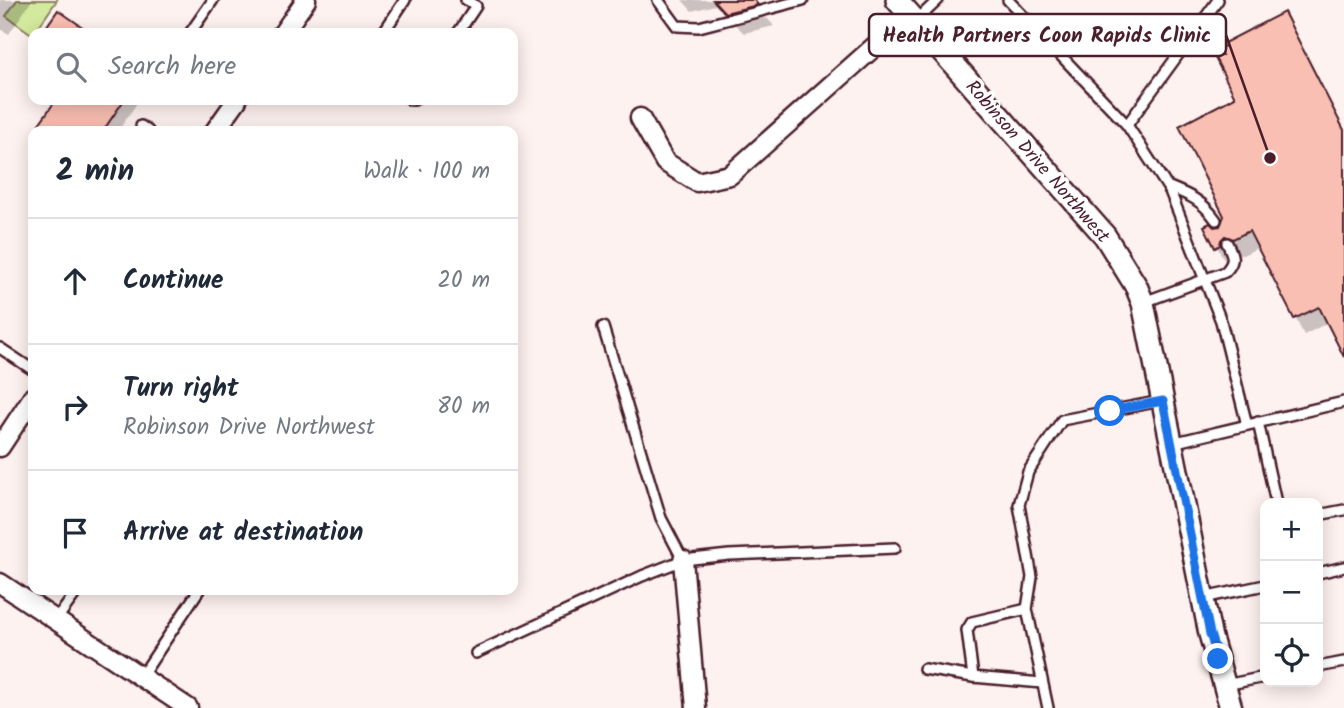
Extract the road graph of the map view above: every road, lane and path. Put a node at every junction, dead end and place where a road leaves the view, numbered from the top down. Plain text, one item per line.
1 (213, 0) edge
2 (306, 0) edge
3 (405, 0) edge
4 (466, 0) edge
5 (658, 0) edge
6 (803, 0) edge
7 (938, 0) edge
8 (1008, 0) edge
9 (1218, 0) edge
10 (907, 12) edge
11 (193, 28) edge
12 (286, 28) edge
13 (386, 28) edge
14 (461, 28) edge
15 (233, 105) edge
16 (640, 118) dead end
17 (1127, 125) junction
18 (219, 126) edge
19 (1167, 186) junction
20 (1216, 220) dead end
21 (1227, 243) dead end
22 (1205, 280) junction
23 (1143, 303) junction
24 (603, 327) dead end
25 (0, 348) edge
26 (28, 367) edge
27 (1163, 401) junction
28 (1344, 402) edge
29 (28, 405) edge
30 (1258, 422) junction
31 (1247, 425) junction
32 (1172, 443) junction
33 (0, 447) edge
34 (1275, 498) edge
35 (1344, 510) edge
36 (1323, 514) edge
37 (895, 548) dead end
38 (683, 560) junction
39 (1344, 567) edge
40 (1323, 572) edge
41 (0, 583) edge
42 (1260, 586) edge
43 (74, 595) edge
44 (196, 595) edge
45 (1203, 598) junction
46 (1027, 609) junction
47 (56, 620) junction
48 (476, 653) dead end
49 (1344, 662) edge
50 (1323, 666) edge
51 (924, 669) dead end
52 (141, 677) junction
53 (973, 677) junction
54 (1260, 678) edge
55 (1042, 683) junction
56 (1225, 685) junction
57 (188, 708) edge
58 (696, 708) edge
59 (1048, 708) edge
60 (1231, 708) edge

1 - 11 lane
2 - 12 street
3 - 13 lane
4 - 14 lane
5 - 6 lane
7 - 10 lane
8 - 17 lane
9 - 17 lane
10 - 16 street
10 - 23 street, Robinson Drive Northwest
15 - 18 street
17 - 19 lane
19 - 20 lane
19 - 22 lane
21 - 22 lane
22 - 23 lane
22 - 31 lane
23 - 27 street, Robinson Drive Northwest
24 - 38 lane
25 - 26 lane
27 - 32 street, Robinson Drive Northwest
27 - 46 lane
28 - 30 lane
29 - 33 street
30 - 31 lane
30 - 34 lane
31 - 32 lane
32 - 45 street, Robinson Drive Northwest
35 - 36 lane
37 - 38 lane
38 - 48 lane
38 - 58 street
39 - 40 lane
41 - 47 street
42 - 45 lane
43 - 47 lane
44 - 52 lane
45 - 56 street, Robinson Drive Northwest
46 - 53 lane
46 - 55 lane
47 - 52 street
49 - 50 lane
51 - 53 lane
52 - 57 street
53 - 55 lane
54 - 56 lane
55 - 59 lane
56 - 60 street, Robinson Drive Northwest

